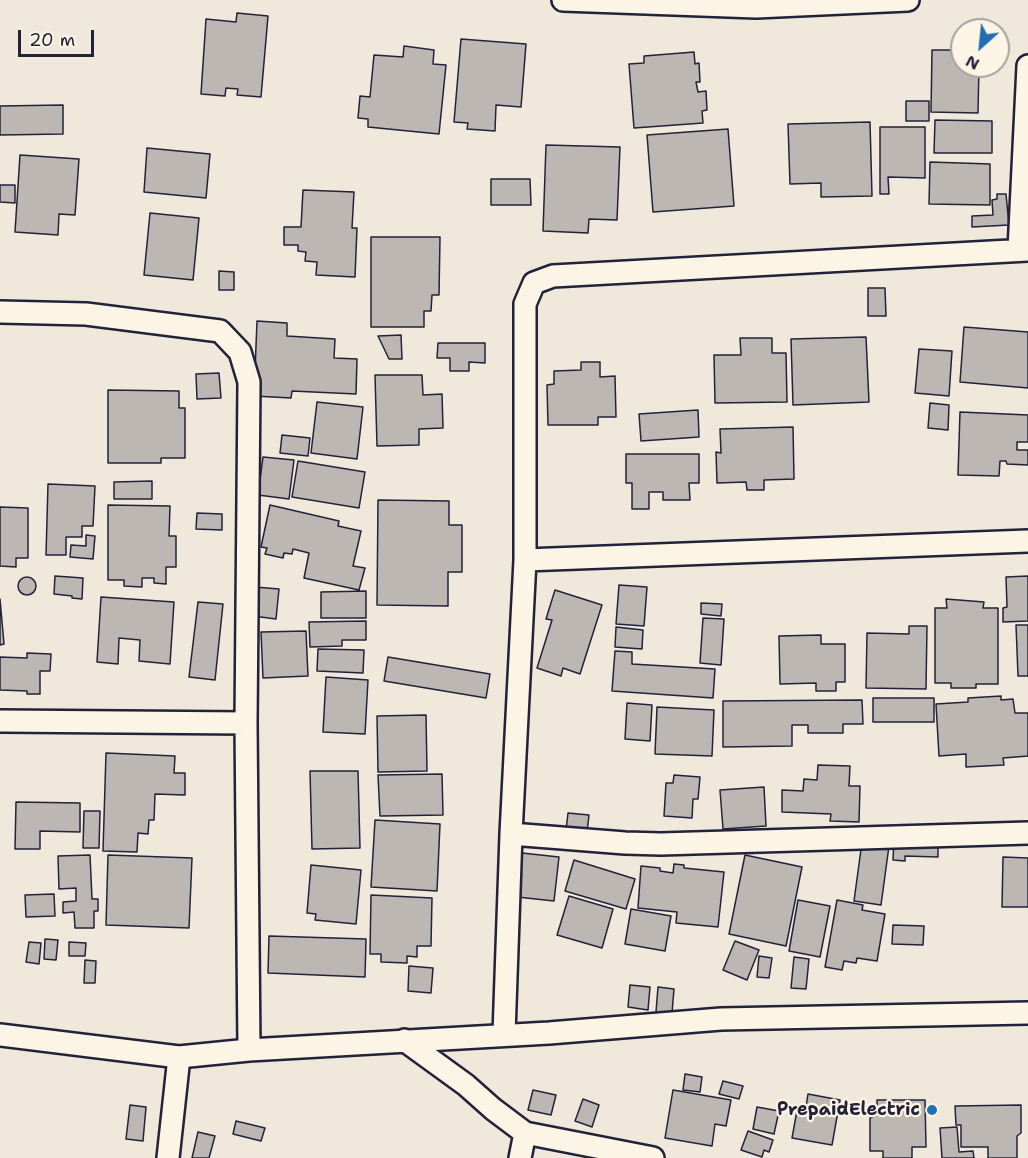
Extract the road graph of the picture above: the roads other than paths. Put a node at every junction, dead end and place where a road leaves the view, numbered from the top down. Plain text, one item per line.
1 (563, 0) edge
2 (908, 0) edge
3 (1028, 66) edge
4 (1023, 250) edge
5 (0, 312) edge
6 (1028, 541) edge
7 (525, 560) junction
8 (0, 721) edge
9 (246, 723) junction
10 (1028, 833) edge
11 (511, 834) junction
12 (1028, 1014) edge
13 (504, 1034) junction
14 (0, 1035) edge
15 (404, 1040) junction
16 (249, 1050) junction
17 (179, 1057) junction
18 (525, 1133) junction
19 (168, 1158) edge
20 (519, 1158) edge
21 (653, 1158) edge

1 - 2 street
3 - 4 street
4 - 7 street
5 - 9 street
6 - 7 street
7 - 11 street
8 - 9 street
9 - 16 street
10 - 11 street
11 - 13 street
12 - 13 street
13 - 15 street
14 - 17 street
15 - 16 street
15 - 18 street
16 - 17 street
17 - 19 street
18 - 20 street
18 - 21 street

